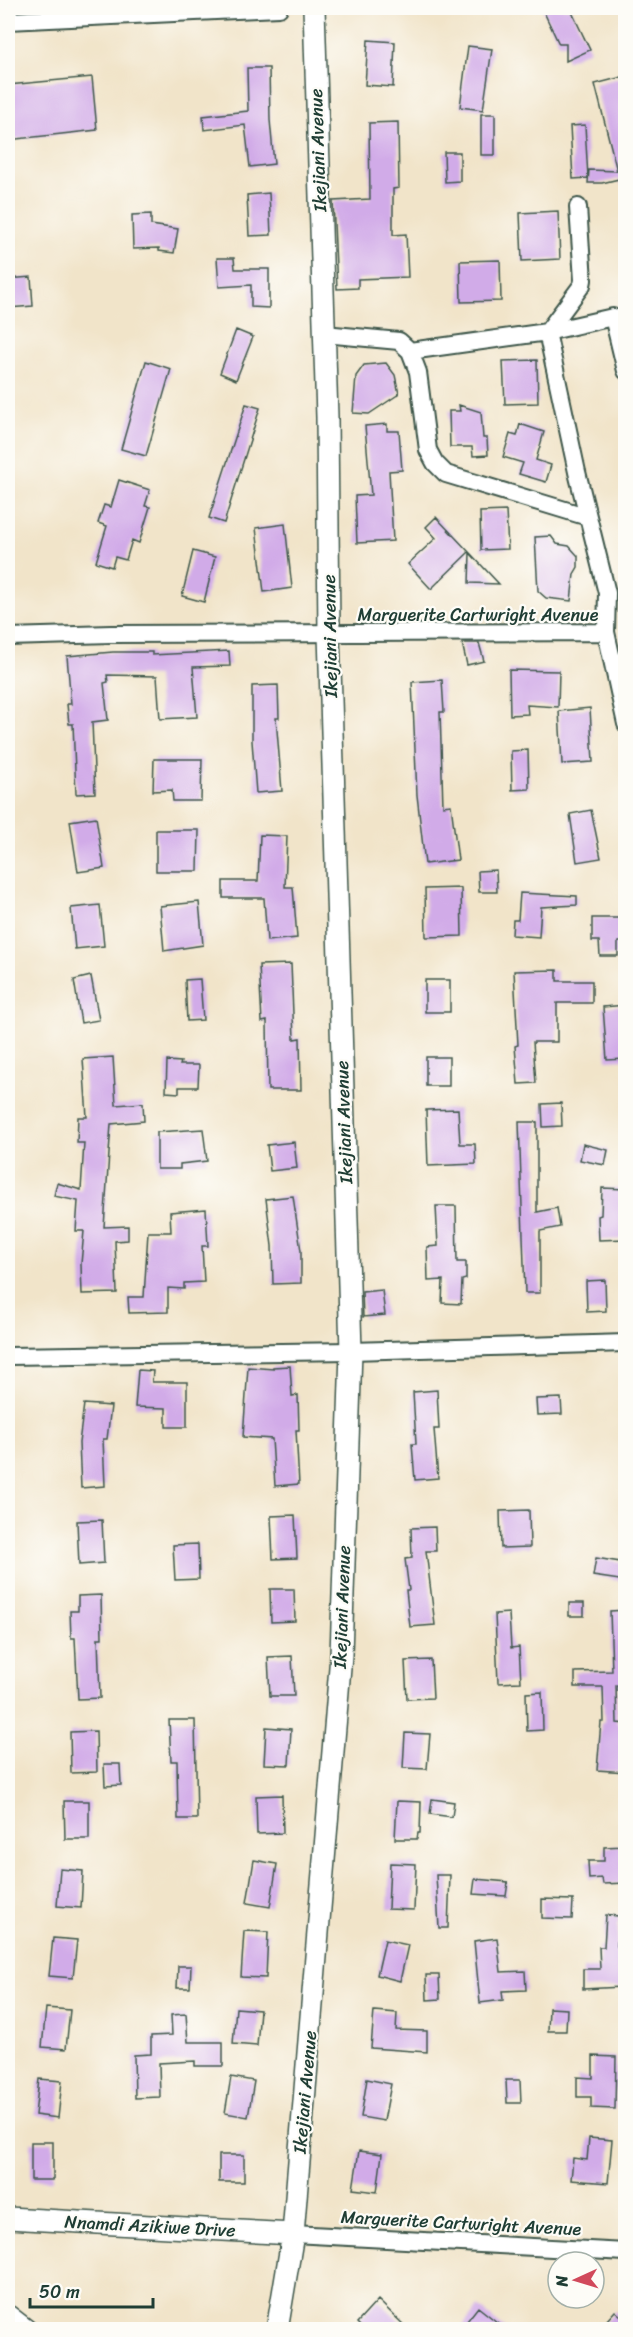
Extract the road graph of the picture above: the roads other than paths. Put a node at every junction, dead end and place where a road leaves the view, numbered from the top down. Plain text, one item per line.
1 (279, 8) edge
2 (314, 8) edge
3 (8, 21) edge
4 (578, 207) dead end
5 (547, 332) junction
6 (324, 334) junction
7 (410, 351) junction
8 (626, 371) edge
9 (588, 517) junction
10 (606, 632) junction
11 (329, 634) junction
12 (8, 637) edge
13 (626, 724) edge
14 (626, 1342) edge
15 (351, 1351) junction
16 (8, 1356) edge
17 (8, 2218) edge
18 (293, 2234) junction
19 (626, 2252) edge
20 (8, 2316) edge
21 (26, 2330) edge
22 (278, 2330) edge

1 - 3 street
2 - 6 street, Ikejiani Avenue
4 - 5 street
5 - 7 street
5 - 8 street
5 - 9 street
6 - 7 street
6 - 11 street, Ikejiani Avenue
7 - 9 street
9 - 10 street
10 - 11 street, Marguerite Cartwright Avenue
10 - 13 street, Marguerite Cartwright Avenue
11 - 12 street, Marguerite Cartwright Avenue
11 - 15 street, Ikejiani Avenue
14 - 15 street
15 - 16 street
15 - 18 street, Ikejiani Avenue
17 - 18 street, Nnamdi Azikiwe Drive
18 - 19 street, Marguerite Cartwright Avenue
18 - 22 street, Ikejiani Avenue
20 - 21 street

